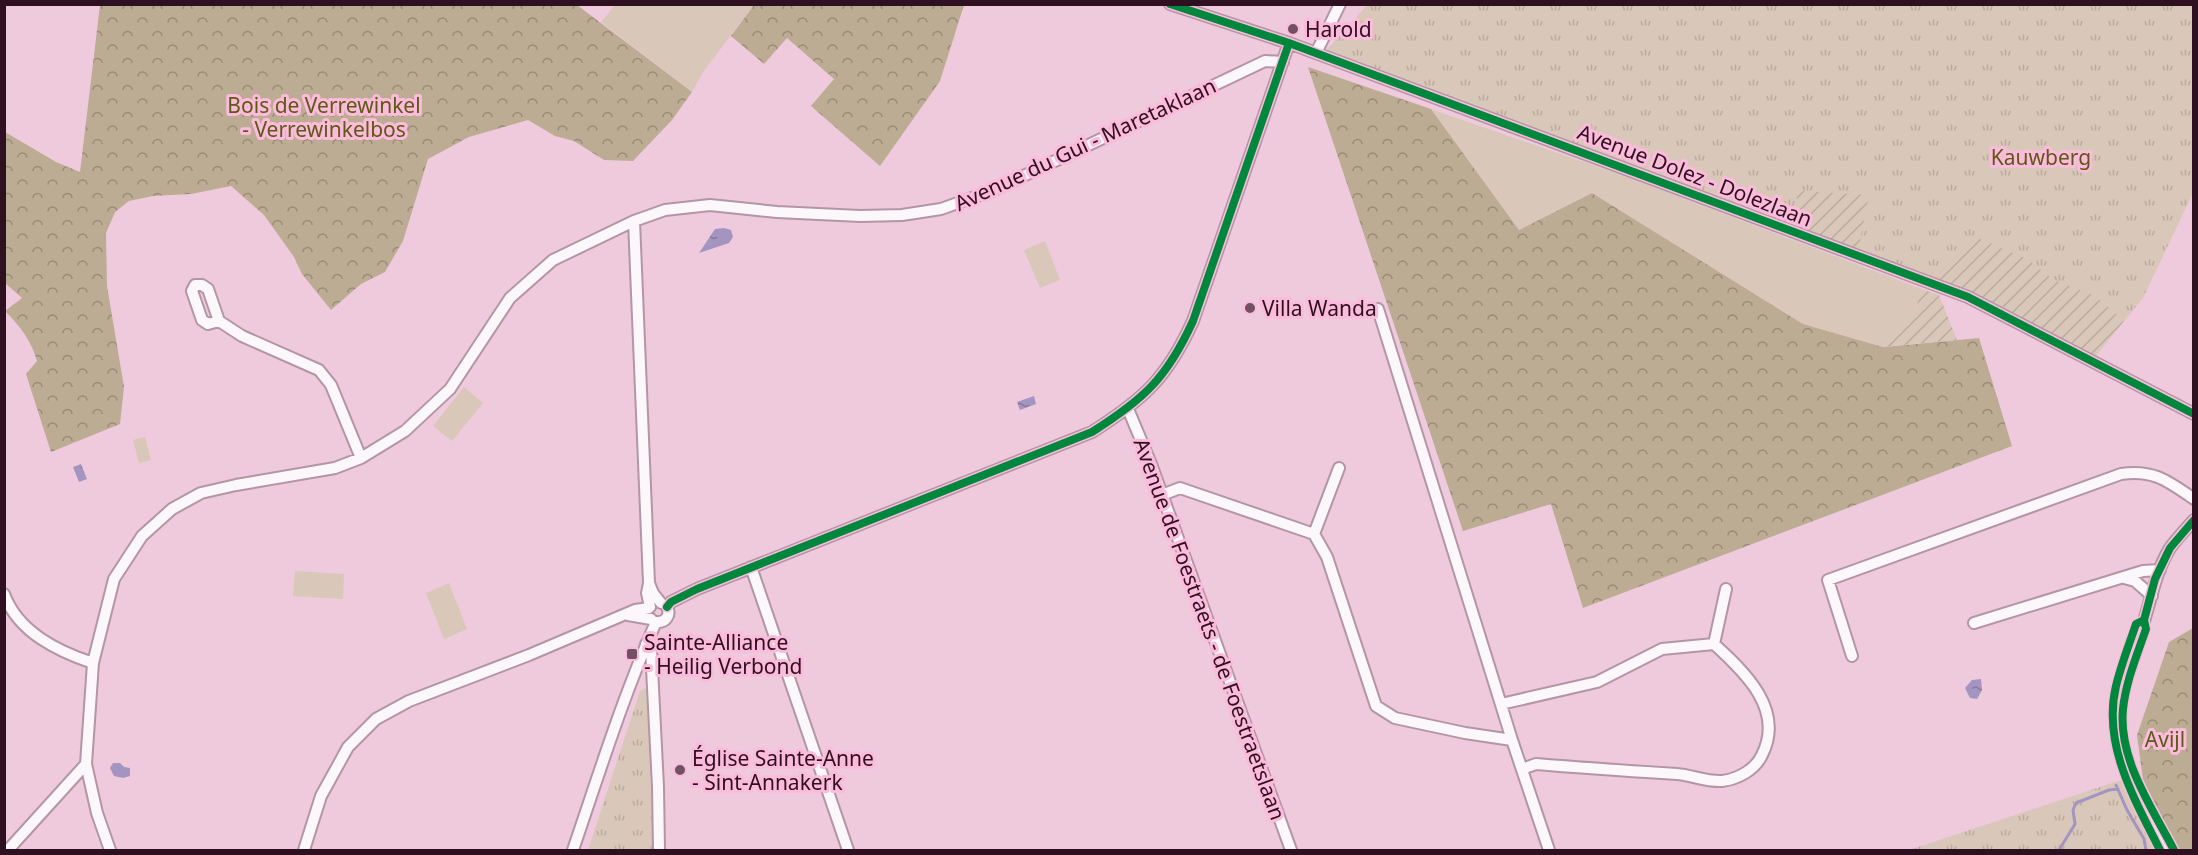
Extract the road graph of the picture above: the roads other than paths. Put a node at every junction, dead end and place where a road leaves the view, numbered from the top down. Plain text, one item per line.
1 (1170, 4) edge
2 (1340, 4) edge
3 (1289, 43) junction
4 (1316, 52) junction
5 (1283, 62) junction
6 (634, 221) junction
7 (1378, 309) dead end
8 (219, 321) dead end
9 (1128, 409) junction
10 (2193, 414) edge
11 (361, 458) junction
12 (1339, 468) dead end
13 (1162, 495) junction
14 (2193, 499) edge
15 (2193, 520) edge
16 (1314, 534) junction
17 (751, 567) junction
18 (2160, 570) junction
19 (2124, 578) junction
20 (1726, 589) dead end
21 (4, 594) edge
22 (2152, 596) junction
23 (656, 611) junction
24 (1974, 623) dead end
25 (646, 644) junction
26 (1714, 644) junction
27 (1852, 656) dead end
28 (93, 663) junction
29 (1501, 704) junction
30 (1512, 740) junction
31 (86, 765) junction
32 (1522, 769) junction
33 (8, 850) edge
34 (110, 850) edge
35 (304, 850) edge
36 (573, 850) edge
37 (659, 850) edge
38 (848, 850) edge
39 (1291, 850) edge
40 (1549, 850) edge
41 (2166, 850) edge

1 - 3 street, Avenue Dolez - Dolezlaan
2 - 4 street
3 - 4 street, Avenue Dolez - Dolezlaan
3 - 5 street
4 - 10 street, Avenue Dolez - Dolezlaan
5 - 6 street, Avenue du Gui - Maretaklaan
5 - 9 street
6 - 11 street, Avenue du Gui - Maretaklaan
6 - 23 street
7 - 29 street
8 - 11 street
9 - 13 street, Avenue de Foestraets - de Foestraetslaan
9 - 17 street
11 - 28 street, Avenue du Gui - Maretaklaan
12 - 16 street
13 - 16 street
13 - 39 street, Avenue de Foestraets - de Foestraetslaan
14 - 27 street
15 - 18 street
16 - 30 street
17 - 23 street
17 - 38 street
18 - 19 street
18 - 22 street
19 - 22 street
19 - 24 street
20 - 26 street
21 - 28 street
22 - 41 street
23 - 25 street
23 - 35 street
25 - 36 street
25 - 37 street
26 - 29 street
26 - 32 street
28 - 31 street, Avenue du Gui - Maretaklaan
29 - 30 street
30 - 32 street
31 - 33 street
31 - 34 street, Avenue du Gui - Maretaklaan
32 - 40 street

